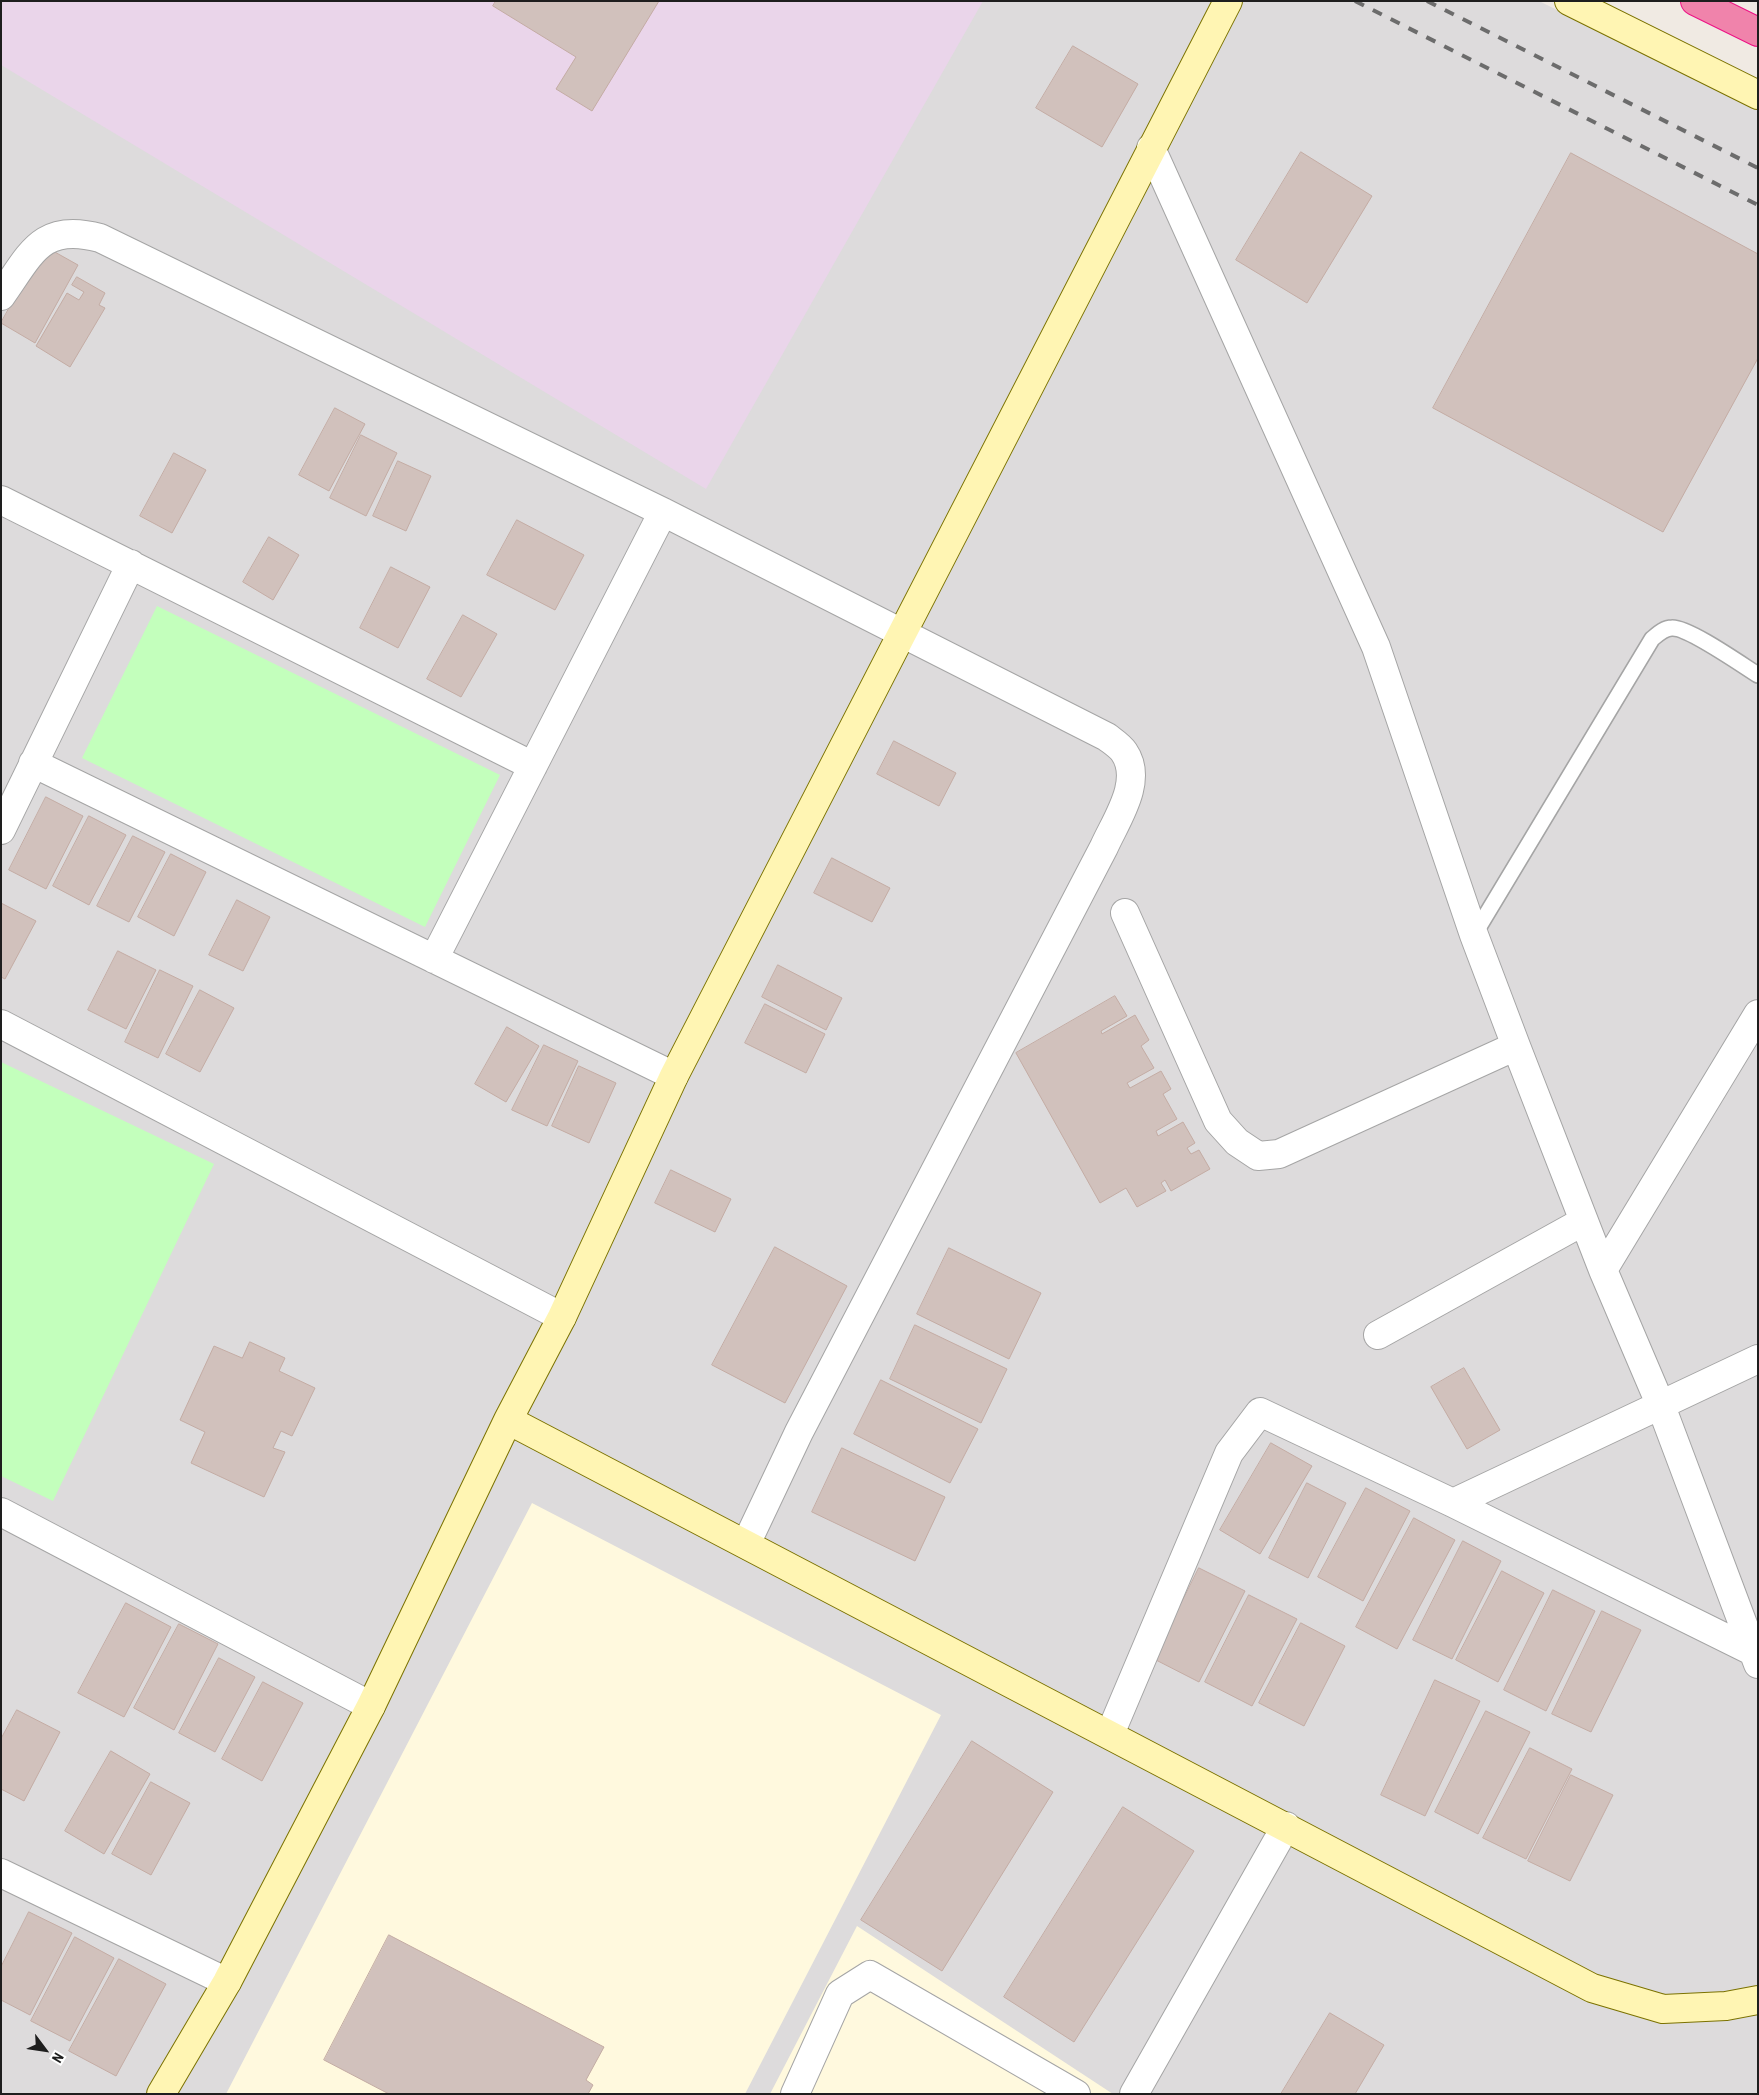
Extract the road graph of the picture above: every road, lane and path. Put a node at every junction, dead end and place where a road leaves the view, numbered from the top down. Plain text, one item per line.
1 (1228, 1) edge
2 (1569, 1) edge
3 (1695, 1) edge
4 (1758, 32) edge
5 (1758, 95) edge
6 (1151, 148) junction
7 (1, 296) edge
8 (1, 500) edge
9 (663, 512) junction
10 (130, 564) junction
11 (901, 634) junction
12 (1758, 675) edge
13 (33, 763) junction
14 (533, 766) junction
15 (1, 830) edge
16 (1125, 913) dead end
17 (1474, 935) junction
18 (434, 958) junction
19 (1758, 1014) edge
20 (1, 1024) edge
21 (1516, 1046) junction
22 (674, 1076) junction
23 (1584, 1221) junction
24 (1602, 1270) junction
25 (562, 1317) junction
26 (1378, 1335) dead end
27 (1758, 1359) edge
28 (1661, 1406) junction
29 (508, 1420) junction
30 (1453, 1503) junction
31 (1, 1512) edge
32 (746, 1544) junction
33 (1755, 1657) edge
34 (371, 1706) junction
35 (1110, 1734) junction
36 (1286, 1826) junction
37 (1, 1873) edge
38 (227, 1982) junction
39 (1758, 2000) edge
40 (161, 2094) edge
41 (795, 2094) edge
42 (1076, 2094) edge
43 (1134, 2094) edge

1 - 6 street
2 - 5 street
3 - 4 highway
6 - 11 street
6 - 17 street
7 - 9 street
8 - 10 street
9 - 11 street
9 - 14 street
10 - 13 street
10 - 14 street
11 - 22 street
11 - 32 street
12 - 17 lane
13 - 15 street
13 - 18 street
14 - 18 street
16 - 21 street
17 - 21 street
18 - 22 street
19 - 24 street
20 - 25 street
21 - 23 street
22 - 25 street
23 - 24 street
23 - 26 street
24 - 28 street
25 - 29 street
27 - 28 street
28 - 30 street
28 - 33 street
29 - 32 street
29 - 34 street
30 - 33 street
30 - 35 street
31 - 34 street
32 - 35 street
34 - 38 street
35 - 36 street
36 - 39 street
36 - 43 street
37 - 38 street
38 - 40 street
41 - 42 street

